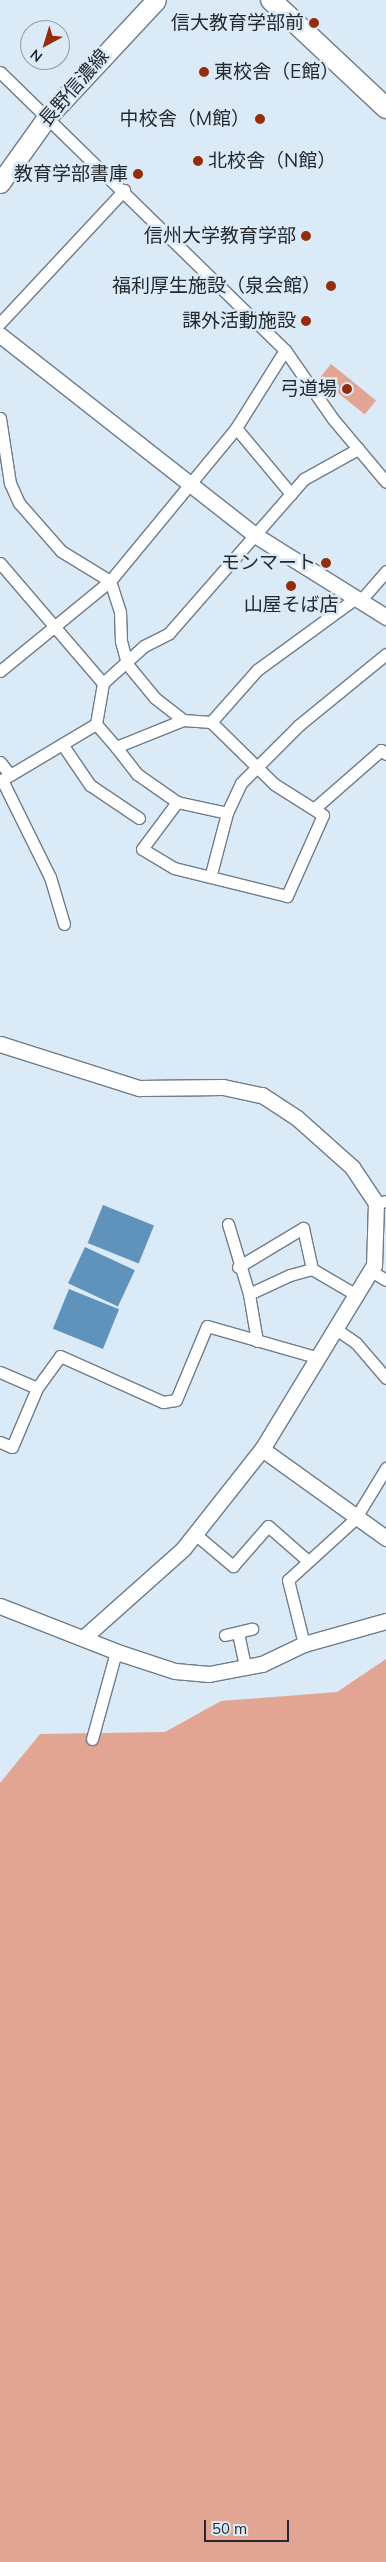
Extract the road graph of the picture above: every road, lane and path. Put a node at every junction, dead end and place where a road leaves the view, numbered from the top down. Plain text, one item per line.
1 (156, 0) edge
2 (271, 0) edge
3 (0, 72) edge
4 (386, 108) edge
5 (48, 116) junction
6 (0, 183) edge
7 (124, 190) junction
8 (0, 322) edge
9 (0, 335) edge
10 (285, 350) junction
11 (0, 418) edge
12 (236, 428) junction
13 (358, 450) junction
14 (386, 482) edge
15 (188, 486) junction
16 (291, 494) junction
17 (255, 535) junction
18 (0, 563) edge
19 (386, 571) edge
20 (110, 581) junction
21 (359, 599) junction
22 (386, 617) edge
23 (58, 626) junction
24 (386, 654) edge
25 (128, 664) junction
26 (0, 670) edge
27 (103, 683) junction
28 (183, 720) junction
29 (211, 722) junction
30 (96, 724) junction
31 (62, 744) junction
32 (116, 747) junction
33 (386, 754) edge
34 (0, 762) edge
35 (255, 766) junction
36 (4, 779) edge
37 (177, 802) junction
38 (316, 807) junction
39 (227, 813) junction
40 (139, 818) dead end
41 (211, 874) junction
42 (64, 924) dead end
43 (0, 1044) edge
44 (381, 1202) edge
45 (228, 1224) dead end
46 (238, 1267) junction
47 (312, 1269) junction
48 (371, 1271) junction
49 (386, 1280) edge
50 (250, 1294) junction
51 (358, 1296) junction
52 (336, 1329) junction
53 (257, 1340) junction
54 (316, 1357) junction
55 (0, 1372) edge
56 (386, 1378) edge
57 (37, 1388) junction
58 (0, 1442) edge
59 (262, 1449) junction
60 (386, 1468) edge
61 (356, 1519) junction
62 (195, 1534) junction
63 (386, 1538) edge
64 (308, 1561) junction
65 (0, 1606) edge
66 (386, 1621) edge
67 (252, 1629) dead end
68 (238, 1632) junction
69 (225, 1636) dead end
70 (83, 1638) junction
71 (304, 1644) junction
72 (116, 1652) junction
73 (245, 1667) junction
74 (92, 1738) dead end

1 - 5 main road, 長野信濃線
2 - 4 highway
3 - 5 street
5 - 6 main road, 長野信濃線
5 - 7 street
7 - 8 street
7 - 10 street
9 - 15 street
10 - 12 street
10 - 13 street
11 - 20 street
12 - 15 street
12 - 16 street
13 - 14 street
13 - 16 street
15 - 17 street
15 - 20 street
16 - 17 street
17 - 21 street
17 - 25 street
18 - 23 street
19 - 21 street
20 - 23 street
20 - 25 street
21 - 22 street
21 - 29 street
23 - 26 street
23 - 27 street
24 - 35 street
25 - 27 street
25 - 28 street
27 - 30 street
28 - 29 street
28 - 32 street
29 - 35 street
30 - 31 street
30 - 32 street
31 - 36 street
31 - 40 street
32 - 37 street
33 - 38 street
34 - 36 street
35 - 38 street
35 - 39 street
36 - 42 street
37 - 39 street
37 - 41 street
38 - 41 street
39 - 41 street
43 - 44 street
44 - 48 street
45 - 46 street
46 - 47 street
46 - 50 street
47 - 50 street
47 - 51 street
48 - 49 street
48 - 51 street
50 - 53 street
51 - 52 street
52 - 54 street
52 - 56 street
53 - 54 street
53 - 57 street
54 - 59 street
55 - 57 street
57 - 58 street
59 - 61 street
59 - 62 street
60 - 61 street
61 - 63 street
61 - 64 street
62 - 64 street
62 - 70 street
64 - 71 street
65 - 70 street
66 - 71 street
67 - 68 street
68 - 69 street
68 - 73 street
70 - 72 street
71 - 73 street
72 - 73 street
72 - 74 street

